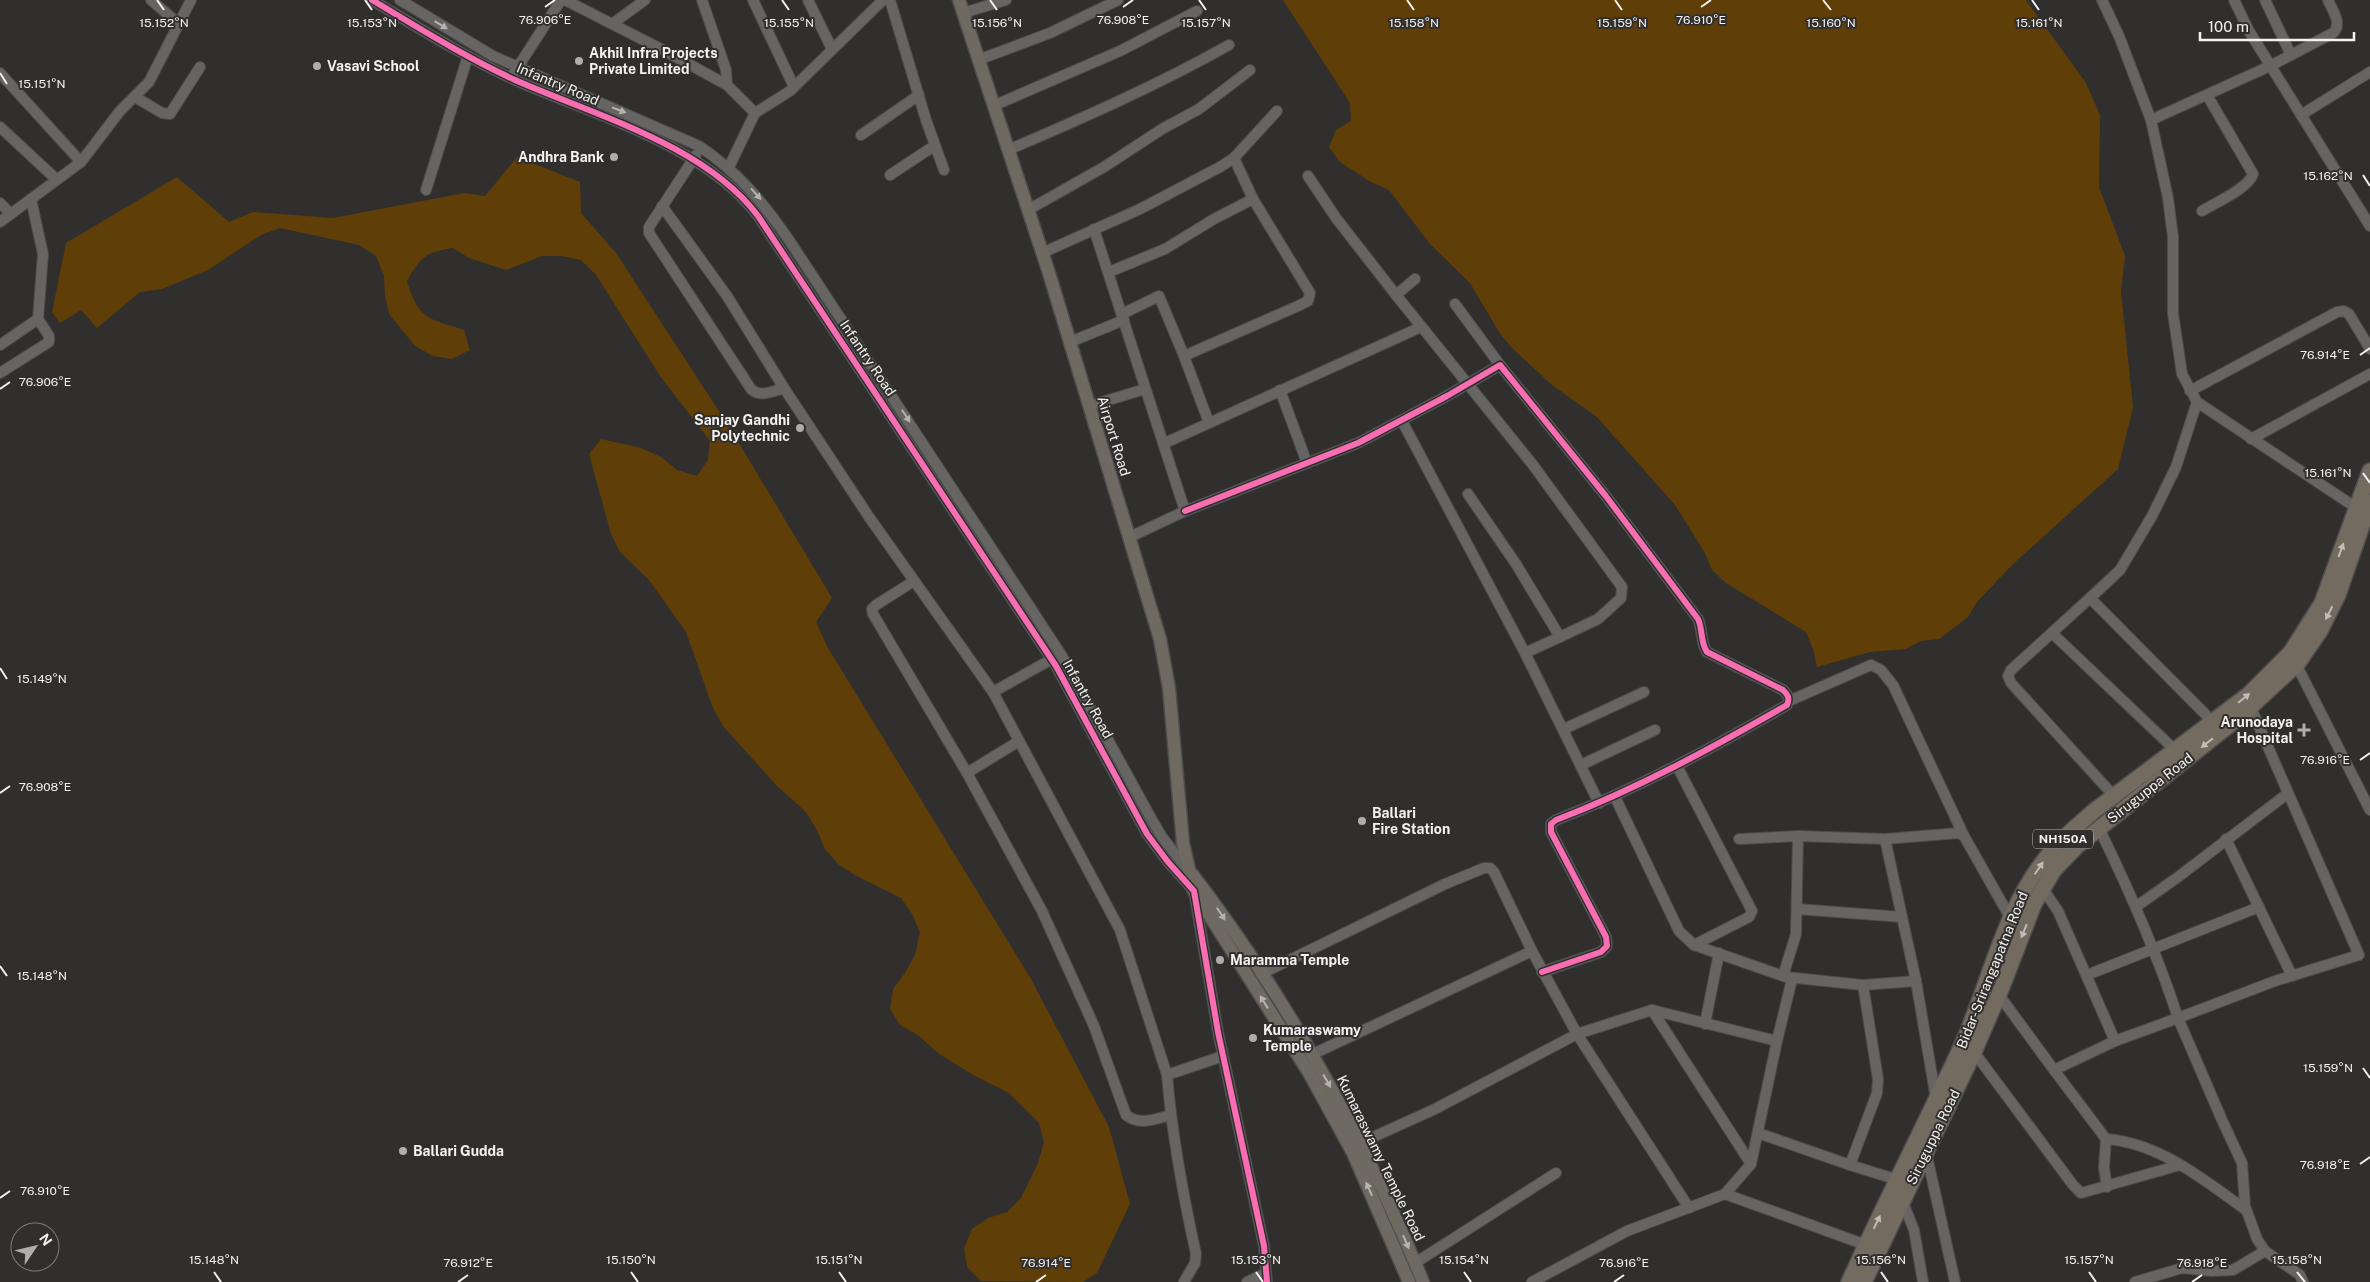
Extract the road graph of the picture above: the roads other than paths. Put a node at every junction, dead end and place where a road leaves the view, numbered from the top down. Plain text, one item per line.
1 (151, 0) edge
2 (192, 0) edge
3 (372, 0) edge
4 (400, 0) edge
5 (561, 0) edge
6 (565, 0) edge
7 (645, 0) edge
8 (702, 0) edge
9 (753, 0) edge
10 (808, 0) edge
11 (883, 0) edge
12 (890, 0) edge
13 (960, 0) edge
14 (1006, 0) edge
15 (1118, 0) edge
16 (2102, 0) edge
17 (2234, 0) edge
18 (2265, 0) edge
19 (2328, 0) edge
20 (1197, 11) dead end
21 (964, 13) junction
22 (179, 24) junction
23 (612, 24) junction
24 (1229, 45) dead end
25 (832, 49) junction
26 (2291, 55) junction
27 (468, 56) junction
28 (978, 60) junction
29 (2270, 66) junction
30 (200, 67) dead end
31 (517, 67) junction
32 (1250, 70) dead end
33 (2370, 72) edge
34 (0, 73) edge
35 (511, 78) junction
36 (727, 86) junction
37 (794, 86) junction
38 (919, 95) junction
39 (2207, 95) junction
40 (135, 97) junction
41 (993, 106) junction
42 (1277, 111) dead end
43 (754, 113) junction
44 (2301, 115) junction
45 (2151, 120) junction
46 (0, 127) edge
47 (862, 135) dead end
48 (699, 146) junction
49 (934, 146) junction
50 (1008, 150) junction
51 (1234, 158) junction
52 (695, 160) junction
53 (81, 162) junction
54 (729, 167) junction
55 (944, 170) dead end
56 (890, 175) dead end
57 (1308, 176) dead end
58 (56, 179) junction
59 (426, 190) dead end
60 (31, 198) junction
61 (1252, 199) junction
62 (0, 203) edge
63 (662, 206) junction
64 (1028, 210) junction
65 (2202, 211) dead end
66 (11, 214) junction
67 (0, 222) edge
68 (2370, 226) edge
69 (1094, 230) junction
70 (1042, 253) junction
71 (1109, 272) junction
72 (1415, 279) dead end
73 (1396, 295) junction
74 (1455, 304) dead end
75 (1123, 317) junction
76 (38, 319) junction
77 (1421, 326) junction
78 (1070, 342) junction
79 (0, 345) edge
80 (2370, 348) edge
81 (1184, 356) junction
82 (1500, 365) junction
83 (0, 373) edge
84 (2370, 374) edge
85 (1467, 384) junction
86 (784, 388) junction
87 (1145, 389) junction
88 (1280, 390) junction
89 (2190, 391) junction
90 (2197, 402) junction
91 (1089, 406) junction
92 (1402, 421) junction
93 (1209, 423) junction
94 (2251, 439) junction
95 (1165, 443) junction
96 (1307, 463) junction
97 (2370, 471) edge
98 (1468, 494) dead end
99 (2370, 502) edge
100 (2356, 507) junction
101 (1185, 511) junction
102 (1130, 537) junction
103 (914, 581) junction
104 (2090, 598) junction
105 (2052, 633) junction
106 (1560, 637) junction
107 (1525, 653) junction
108 (1052, 659) junction
109 (2293, 659) junction
110 (993, 692) junction
111 (1644, 692) dead end
112 (1789, 701) junction
113 (2250, 708) junction
114 (2213, 722) junction
115 (1564, 729) junction
116 (1655, 730) dead end
117 (1019, 741) junction
118 (2175, 750) junction
119 (1581, 765) junction
120 (1677, 766) junction
121 (967, 773) junction
122 (2287, 794) junction
123 (1615, 796) junction
124 (2114, 796) junction
125 (1599, 803) junction
126 (2370, 810) edge
127 (2099, 828) junction
128 (1798, 836) junction
129 (1964, 836) junction
130 (1739, 839) dead end
131 (1885, 839) junction
132 (2226, 839) junction
133 (1191, 873) junction
134 (2043, 889) junction
135 (1194, 891) junction
136 (2137, 906) junction
137 (2259, 907) junction
138 (1797, 908) junction
139 (1902, 917) junction
140 (2011, 919) junction
141 (1694, 945) junction
142 (2154, 948) junction
143 (1532, 952) junction
144 (2370, 952) edge
145 (1719, 953) junction
146 (2359, 955) junction
147 (1542, 972) junction
148 (1261, 974) junction
149 (2087, 975) junction
150 (2292, 976) junction
151 (1788, 977) junction
152 (1916, 981) junction
153 (1863, 985) junction
154 (1999, 995) junction
155 (1652, 1010) junction
156 (2178, 1018) junction
157 (1705, 1024) junction
158 (1578, 1034) junction
159 (2115, 1041) junction
160 (1776, 1042) junction
161 (1974, 1052) junction
162 (1311, 1055) junction
163 (1223, 1056) junction
164 (2054, 1070) junction
165 (1167, 1074) junction
166 (1942, 1102) junction
167 (1171, 1115) junction
168 (1758, 1133) junction
169 (2106, 1139) junction
170 (1360, 1143) junction
171 (1926, 1151) junction
172 (1751, 1164) junction
173 (1850, 1165) junction
174 (2180, 1165) junction
175 (1556, 1173) dead end
176 (1898, 1180) junction
177 (2107, 1187) junction
178 (1724, 1194) junction
179 (1902, 1200) junction
180 (1689, 1208) junction
181 (2246, 1210) junction
182 (1866, 1245) junction
183 (2265, 1251) junction
184 (1415, 1263) junction
185 (1267, 1278) edge
186 (1184, 1282) edge
187 (1247, 1282) edge
188 (1409, 1282) edge
189 (1423, 1282) edge
190 (1532, 1282) edge
191 (1849, 1282) edge
192 (1864, 1282) edge
193 (1923, 1282) edge
194 (1955, 1282) edge
195 (2135, 1282) edge
196 (2303, 1282) edge

1 - 22 street
2 - 22 street
3 - 27 street, Infantry Road
4 -> 31 street, Infantry Road
5 - 31 street
6 - 23 street
7 - 23 street
8 - 36 street
9 - 37 street
10 - 25 street
11 - 25 street
12 - 38 street
13 - 21 main road, Airport Road
14 - 21 street
15 - 28 street
16 - 45 street
17 - 29 street
18 - 26 street
19 - 26 street
20 - 41 street
21 - 28 main road, Airport Road
22 - 40 street
23 - 36 street
24 - 50 street
25 - 37 street
26 - 29 street
27 - 35 street, Infantry Road
27 - 59 street
28 - 41 main road, Airport Road
29 - 39 street
29 - 44 street
30 - 40 street
31 - 35 street
31 -> 48 street, Infantry Road
32 - 64 street
33 - 44 street
34 - 53 street
35 - 52 street, Infantry Road
36 - 43 street
37 - 43 street
38 - 47 street
38 - 49 street
39 - 45 street
39 - 65 street
40 - 53 street
41 - 50 main road, Airport Road
42 - 51 street
43 - 54 street
44 - 68 street
45 - 89 street
46 - 58 street
48 - 52 street
48 - 54 street, Infantry Road
49 - 55 street
49 - 56 street
50 - 64 main road, Airport Road
51 - 61 street
51 - 69 street
52 - 63 street
52 - 108 street, Infantry Road
53 - 58 street
54 -> 133 street, Infantry Road
57 - 73 street
58 - 60 street
60 - 66 street
60 - 76 street
61 - 71 street
61 - 81 street
62 - 66 street
63 - 86 street
63 - 86 street
64 - 70 main road, Airport Road
66 - 67 street
69 - 70 street
69 - 71 street
70 - 78 main road, Airport Road
71 - 75 street
72 - 73 street
73 - 77 street
74 - 82 street
75 - 78 street
75 - 81 street
75 - 87 street
76 - 79 street
76 - 83 street
77 - 85 street
77 - 88 street
78 - 91 main road, Airport Road
80 - 89 street
81 - 93 street
82 - 85 street
82 - 112 street
84 - 94 street
85 - 92 street
85 - 106 street
86 - 103 street
87 - 91 street
87 - 95 street
88 - 93 street
88 - 96 street
89 - 90 street
90 - 94 street
90 - 104 street
91 - 102 main road, Airport Road
92 - 96 street
92 - 107 street
93 - 95 street
94 - 100 street
95 - 101 street
96 - 101 street
97 - 100 highway, Bidar-Srirangapatna Road / NH150A
98 - 106 street
99 -> 109 highway, Siruguppa Road / NH150A
109 -> 100 highway, Bidar-Srirangapatna Road / NH150A
101 - 102 street
102 - 133 main road, Airport Road
103 - 110 street
103 - 121 street
104 - 105 street
104 - 114 street
105 - 118 street
105 - 124 street
106 - 107 street
107 - 115 street
108 - 110 street
108 - 135 street, Infantry Road
109 - 113 highway, Siruguppa Road / NH150A
114 -> 109 highway, Bidar-Srirangapatna Road / NH150A
109 - 126 street
110 - 117 street
111 - 115 street
112 - 120 street
112 - 129 street
113 - 122 street
113 -> 127 highway, Siruguppa Road / NH150A
114 - 118 highway, Bidar-Srirangapatna Road / NH150A
115 - 119 street
116 - 119 street
117 - 121 street
117 - 165 street
118 - 124 highway, Bidar-Srirangapatna Road / NH150A
119 - 125 street
120 - 123 street
120 - 141 street
121 - 167 street
122 - 132 street
122 - 146 street
123 - 125 street
123 - 141 street
140 -> 124 highway, Bidar-Srirangapatna Road / NH150A
125 - 147 street
127 - 134 highway, Siruguppa Road / NH150A
127 - 136 street
128 - 130 street
128 - 131 street
128 - 138 street
129 - 131 street
129 - 140 street
131 - 139 street
132 - 136 street
132 - 137 street
133 - 135 main road, Airport Road
133 -> 148 main road, Kumaraswamy Temple Road
134 - 149 street
134 -> 154 highway, Siruguppa Road / NH150A
135 - 163 street
188 -> 135 main road, Kumaraswamy Temple Road
136 - 142 street
137 - 142 street
137 - 150 street
138 - 139 street
138 - 151 street
139 - 152 street
140 - 166 highway, Bidar-Srirangapatna Road / NH150A
141 - 145 street
142 - 149 street
142 - 156 street
143 - 147 street
143 - 148 street
143 - 162 street
144 - 146 street
145 - 151 street
145 - 157 street
146 - 150 street
147 - 158 street
148 - 162 main road, Kumaraswamy Temple Road
149 - 159 street
150 - 156 street
151 - 153 street
151 - 160 street
152 - 153 street
152 - 166 street
153 - 173 street
154 - 161 highway, Siruguppa Road / NH150A
154 - 164 street
155 - 157 street
155 - 158 street
155 - 172 street
156 - 159 street
156 - 181 street
157 - 160 street
158 - 170 street
158 - 180 street
159 - 164 street
160 - 168 street
161 - 166 highway, Siruguppa Road / NH150A
161 - 177 street
162 -> 170 main road, Kumaraswamy Temple Road
163 - 165 street
163 - 185 street
164 - 169 street
165 - 167 street
166 - 171 highway, Siruguppa Road / NH150A
166 - 176 highway, Bidar-Srirangapatna Road / NH150A
167 - 186 street
168 - 172 street
168 - 173 street
169 - 174 street
169 - 177 street
170 -> 184 main road, Kumaraswamy Temple Road
171 - 179 highway, Siruguppa Road / NH150A
171 - 194 street
172 - 178 street
173 - 176 street
174 - 177 street
174 - 181 street
175 - 184 street
182 -> 176 highway, Bidar-Srirangapatna Road / NH150A
178 - 180 street
178 - 182 street
179 - 192 highway, Siruguppa Road / NH150A
179 - 193 street
180 - 190 street
181 - 183 street
182 - 191 highway, Bidar-Srirangapatna Road / NH150A
183 - 195 street
183 - 196 street
184 - 189 main road, Kumaraswamy Temple Road
185 - 187 street

